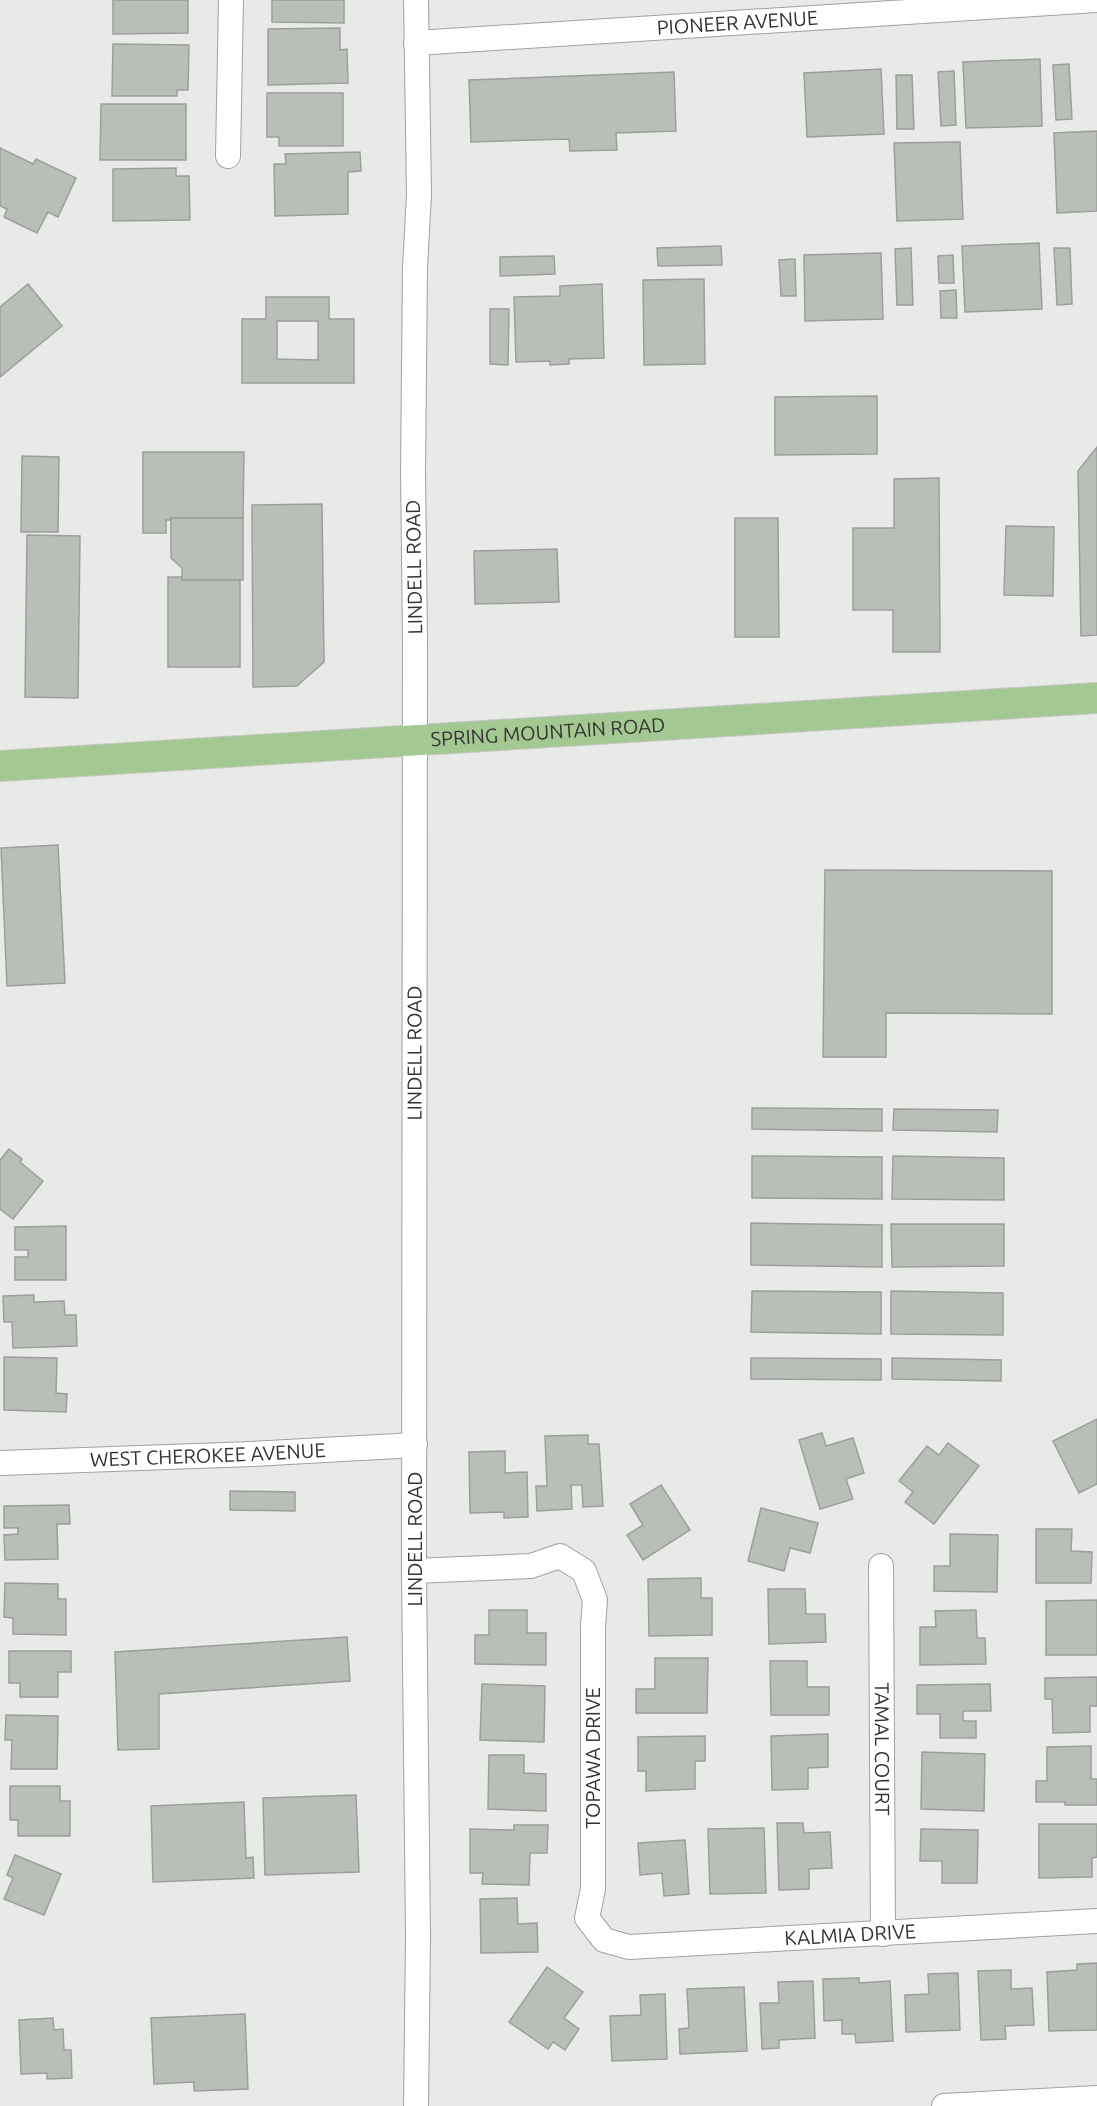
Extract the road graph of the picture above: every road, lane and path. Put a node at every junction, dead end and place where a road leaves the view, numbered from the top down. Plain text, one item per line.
1 (231, 0) edge
2 (416, 0) edge
3 (1097, 0) edge
4 (416, 44) junction
5 (228, 156) dead end
6 (1097, 698) edge
7 (416, 740) junction
8 (0, 766) edge
9 (415, 1445) junction
10 (0, 1463) edge
11 (881, 1566) dead end
12 (414, 1571) junction
13 (1097, 1921) edge
14 (883, 1934) junction
15 (604, 1940) joint
16 (1097, 2098) edge
17 (416, 2106) edge
18 (944, 2106) edge

1 - 5 street
2 - 4 street, LINDELL ROAD
3 - 4 street, PIONEER AVENUE
4 - 7 street, LINDELL ROAD
6 - 7 main road, SPRING MOUNTAIN ROAD
7 - 8 main road, SPRING MOUNTAIN ROAD
7 - 9 street, LINDELL ROAD
9 - 10 street, WEST CHEROKEE AVENUE
9 - 12 street, LINDELL ROAD
11 - 14 street, TAMAL COURT
12 - 15 street, TOPAWA DRIVE
12 - 17 street, LINDELL ROAD
13 - 14 street, KALMIA DRIVE
14 - 15 street, KALMIA DRIVE
16 - 18 street

